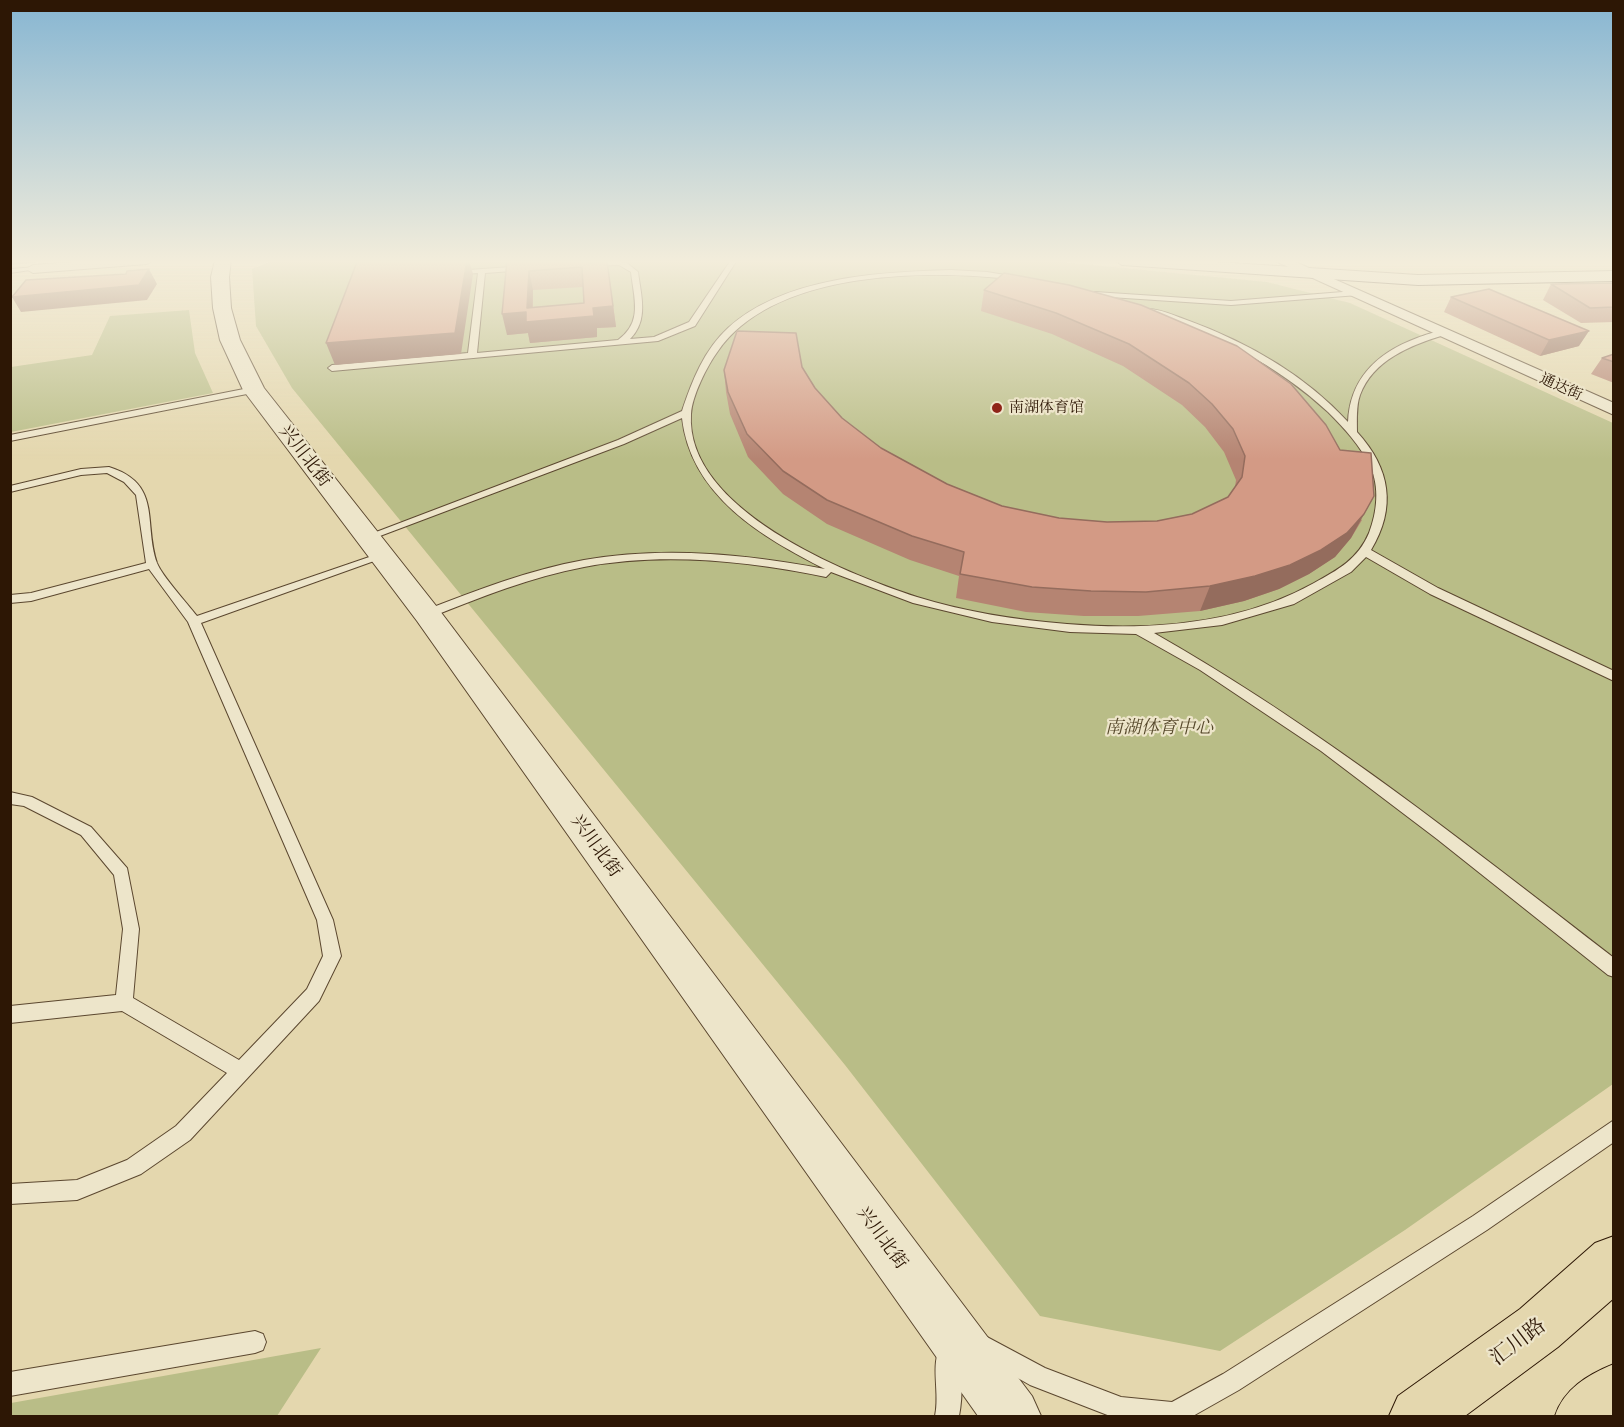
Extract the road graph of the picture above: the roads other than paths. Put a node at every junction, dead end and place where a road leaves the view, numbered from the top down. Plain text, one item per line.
1 (227, 327) edge
2 (475, 327) edge
3 (637, 327) edge
4 (686, 327) edge
5 (734, 327) edge
6 (1195, 327) edge
7 (1427, 327) edge
8 (1441, 333) junction
9 (619, 343) junction
10 (472, 356) junction
11 (332, 368) dead end
12 (254, 390) junction
13 (1614, 410) edge
14 (686, 413) junction
15 (1352, 433) junction
16 (10, 438) edge
17 (10, 489) edge
18 (375, 546) junction
19 (1365, 551) junction
20 (152, 565) junction
21 (846, 577) junction
22 (10, 599) edge
23 (427, 614) junction
24 (194, 621) junction
25 (1140, 630) junction
26 (1614, 677) edge
27 (10, 798) edge
28 (1614, 969) edge
29 (124, 1002) junction
30 (10, 1016) edge
31 (241, 1071) junction
32 (1614, 1130) edge
33 (10, 1194) edge
34 (1614, 1262) edge
35 (945, 1325) junction
36 (255, 1342) dead end
37 (10, 1384) edge
38 (1614, 1392) edge
39 (1179, 1415) edge
40 (947, 1416) edge
41 (1012, 1416) edge
42 (1418, 1416) edge
43 (1584, 1416) edge

1 - 12 street, 兴川北街
2 - 10 lane
3 - 9 lane
4 - 9 lane
5 - 14 lane
6 - 15 lane
7 - 8 street, 通达街
8 - 13 street, 通达街
8 - 15 lane
9 - 10 lane
10 - 11 lane
12 - 16 lane
12 - 18 street, 兴川北街
14 - 18 lane
14 - 21 lane
15 - 19 lane
17 - 20 lane
18 - 23 street, 兴川北街
18 - 24 lane
19 - 25 lane
19 - 26 lane
20 - 22 lane
20 - 24 lane
21 - 23 lane
21 - 25 lane
23 - 35 street, 兴川北街
24 - 31 lane
25 - 28 lane
27 - 29 lane
29 - 30 lane
29 - 31 lane
31 - 33 lane
32 - 39 lane
34 - 42 main road, 汇川路
35 - 39 lane
35 - 40 lane
35 - 41 street, 兴川北街
36 - 37 lane
38 - 43 main road

